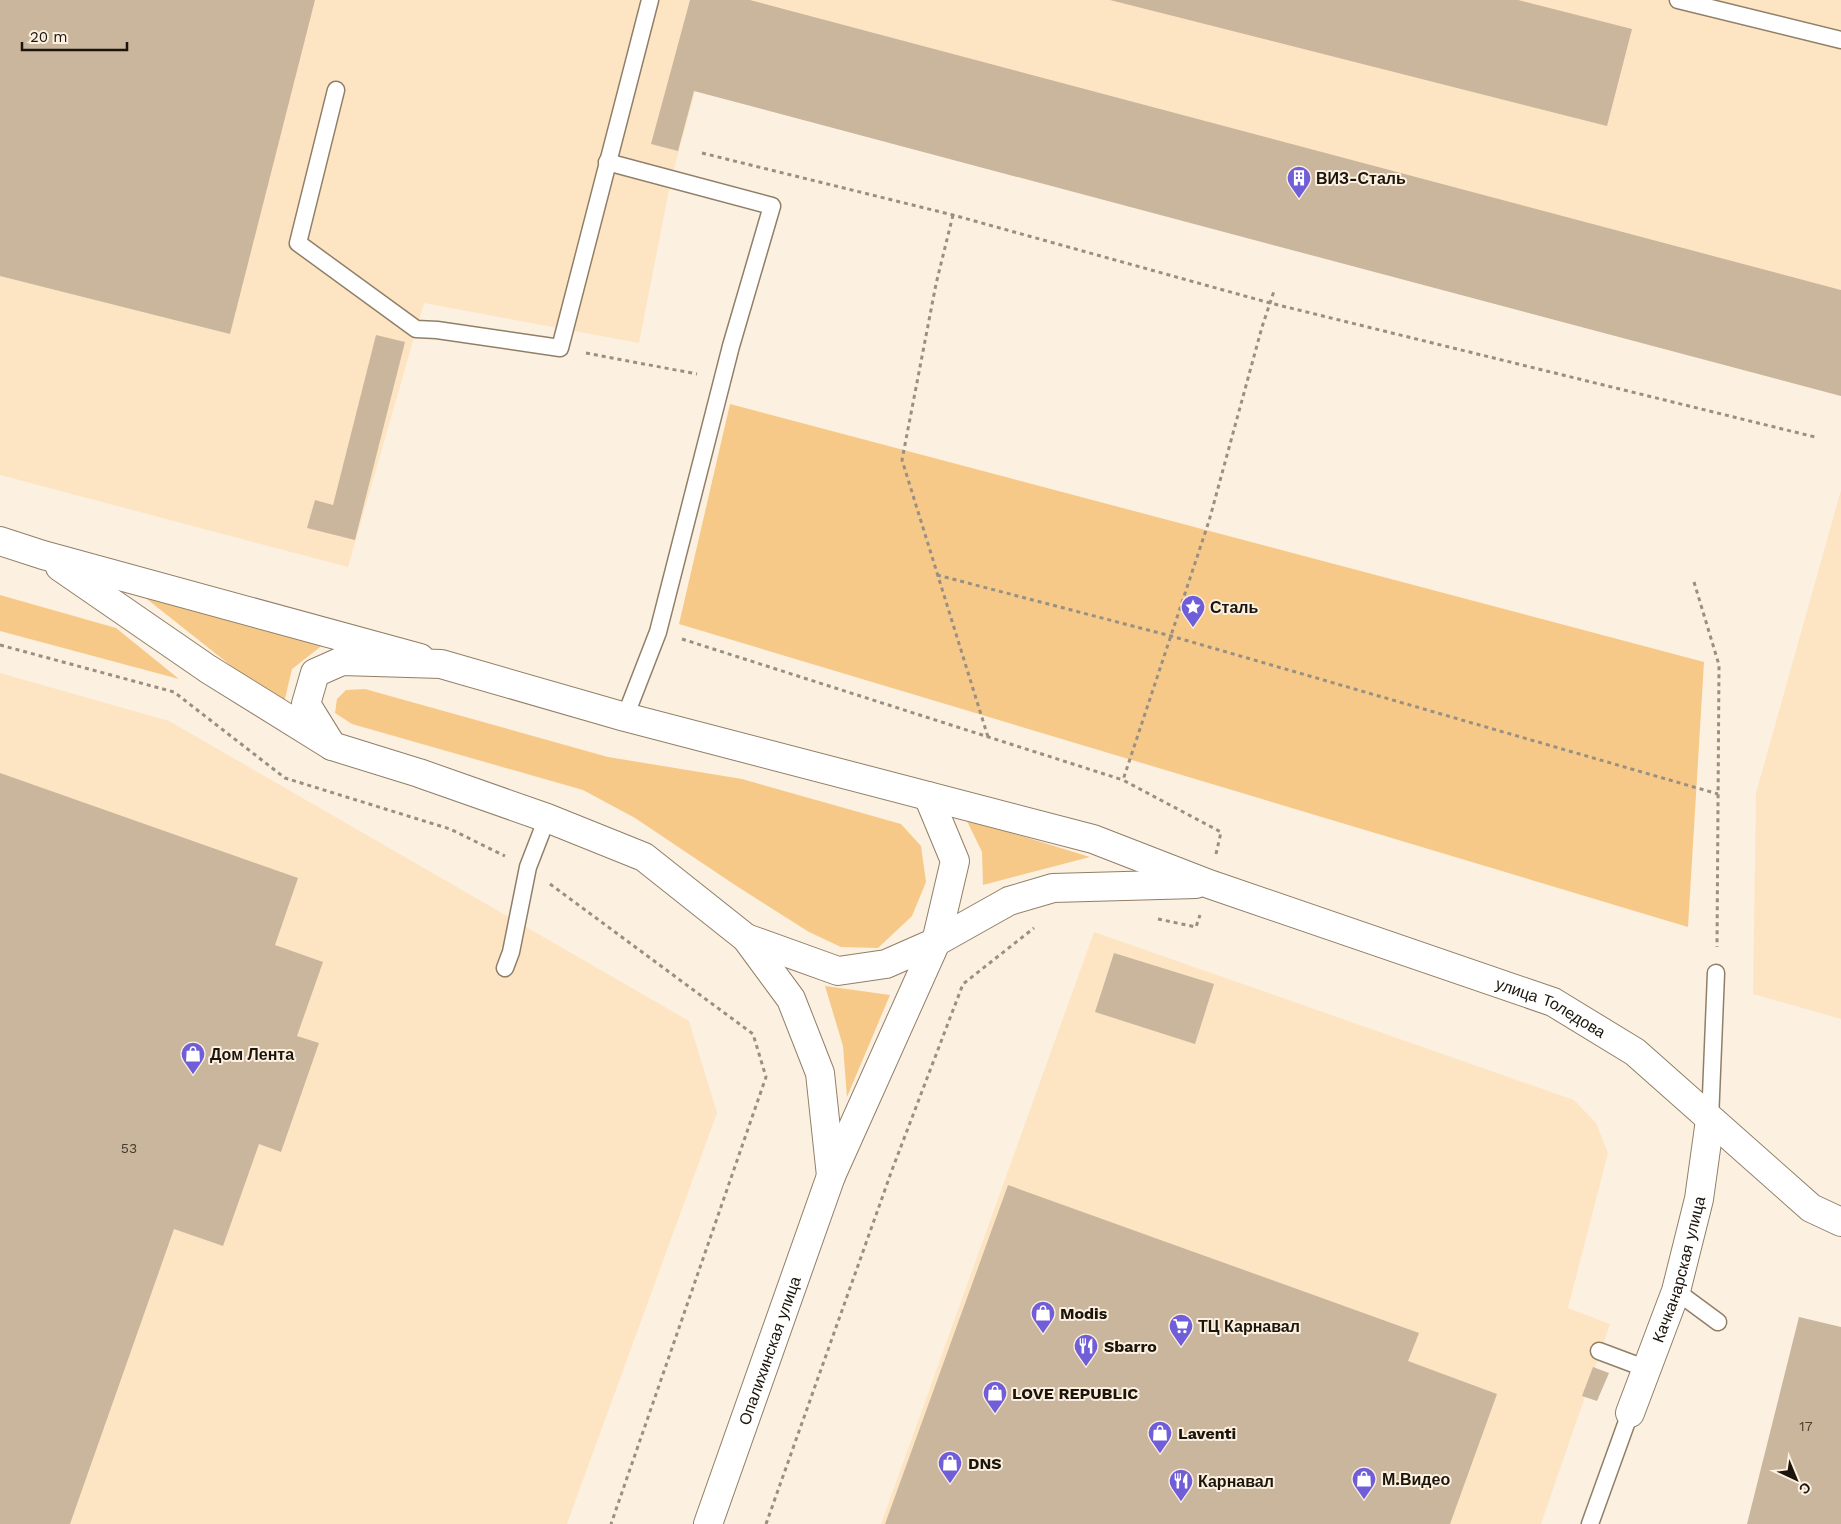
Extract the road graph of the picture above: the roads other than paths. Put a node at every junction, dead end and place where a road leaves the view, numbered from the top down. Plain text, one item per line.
1 (650, 0) edge
2 (1678, 0) edge
3 (1841, 40) edge
4 (336, 90) dead end
5 (607, 162) junction
6 (0, 541) edge
7 (43, 555) junction
8 (441, 664) junction
9 (625, 717) junction
10 (332, 746) junction
11 (928, 796) junction
12 (547, 818) junction
13 (1209, 884) junction
14 (746, 938) junction
15 (936, 942) junction
16 (504, 968) dead end
17 (1716, 973) road end
18 (1710, 1120) junction
19 (831, 1176) junction
20 (1841, 1222) edge
21 (1676, 1291) junction
22 (1718, 1322) dead end
23 (1599, 1351) dead end
24 (1648, 1369) junction
25 (1630, 1413) joint
26 (708, 1524) edge
27 (1590, 1524) edge

1 - 5 lane
2 - 3 lane
4 - 5 lane
5 - 9 lane
6 - 7 street
7 - 8 street
7 - 10 street
8 - 9 street, улица Толедова
8 - 10 street
9 - 11 street, улица Толедова
10 - 12 street
11 - 13 street, улица Толедова
11 - 15 street, Опалихинская улица
12 - 14 street
12 - 16 lane
13 - 15 street
13 - 18 street, улица Толедова
14 - 15 street
14 - 19 street
15 - 19 street, Опалихинская улица
17 - 18 lane
18 - 20 street, улица Толедова
18 - 21 street, Качканарская улица
19 - 26 street, Опалихинская улица
21 - 22 lane
21 - 24 street, Качканарская улица
23 - 24 lane
24 - 25 street, Качканарская улица
25 - 27 lane

